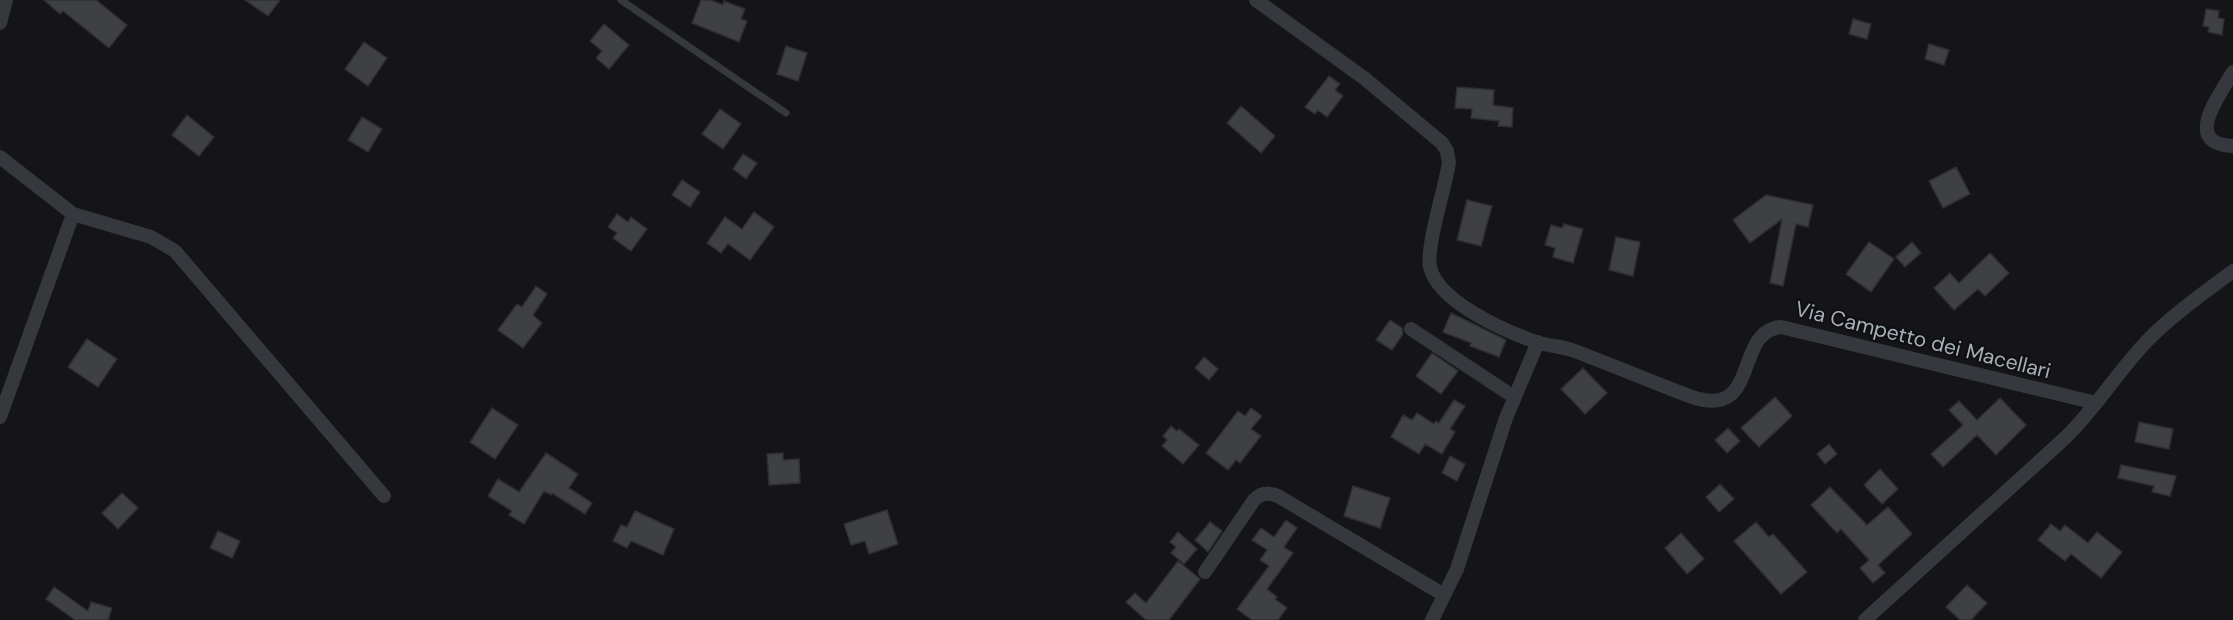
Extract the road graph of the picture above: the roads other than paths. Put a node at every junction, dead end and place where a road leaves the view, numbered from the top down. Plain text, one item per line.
1 (6, 0) edge
2 (621, 0) edge
3 (1256, 0) edge
4 (0, 23) edge
5 (2233, 72) edge
6 (786, 113) dead end
7 (2233, 146) edge
8 (0, 157) edge
9 (73, 214) junction
10 (2233, 271) edge
11 (1411, 329) dead end
12 (1539, 342) junction
13 (1514, 397) junction
14 (2096, 404) junction
15 (0, 417) edge
16 (384, 496) dead end
17 (1205, 572) dead end
18 (1444, 595) junction
19 (1432, 620) edge
20 (1865, 620) edge

1 - 4 street
2 - 6 lane
3 - 12 street, Via Campetto dei Macellari
5 - 7 street
8 - 9 street
9 - 15 street
9 - 16 street
10 - 14 street
11 - 13 street
12 - 13 street
12 - 14 street, Via Campetto dei Macellari
13 - 18 street
14 - 20 street
17 - 18 street
18 - 19 street

